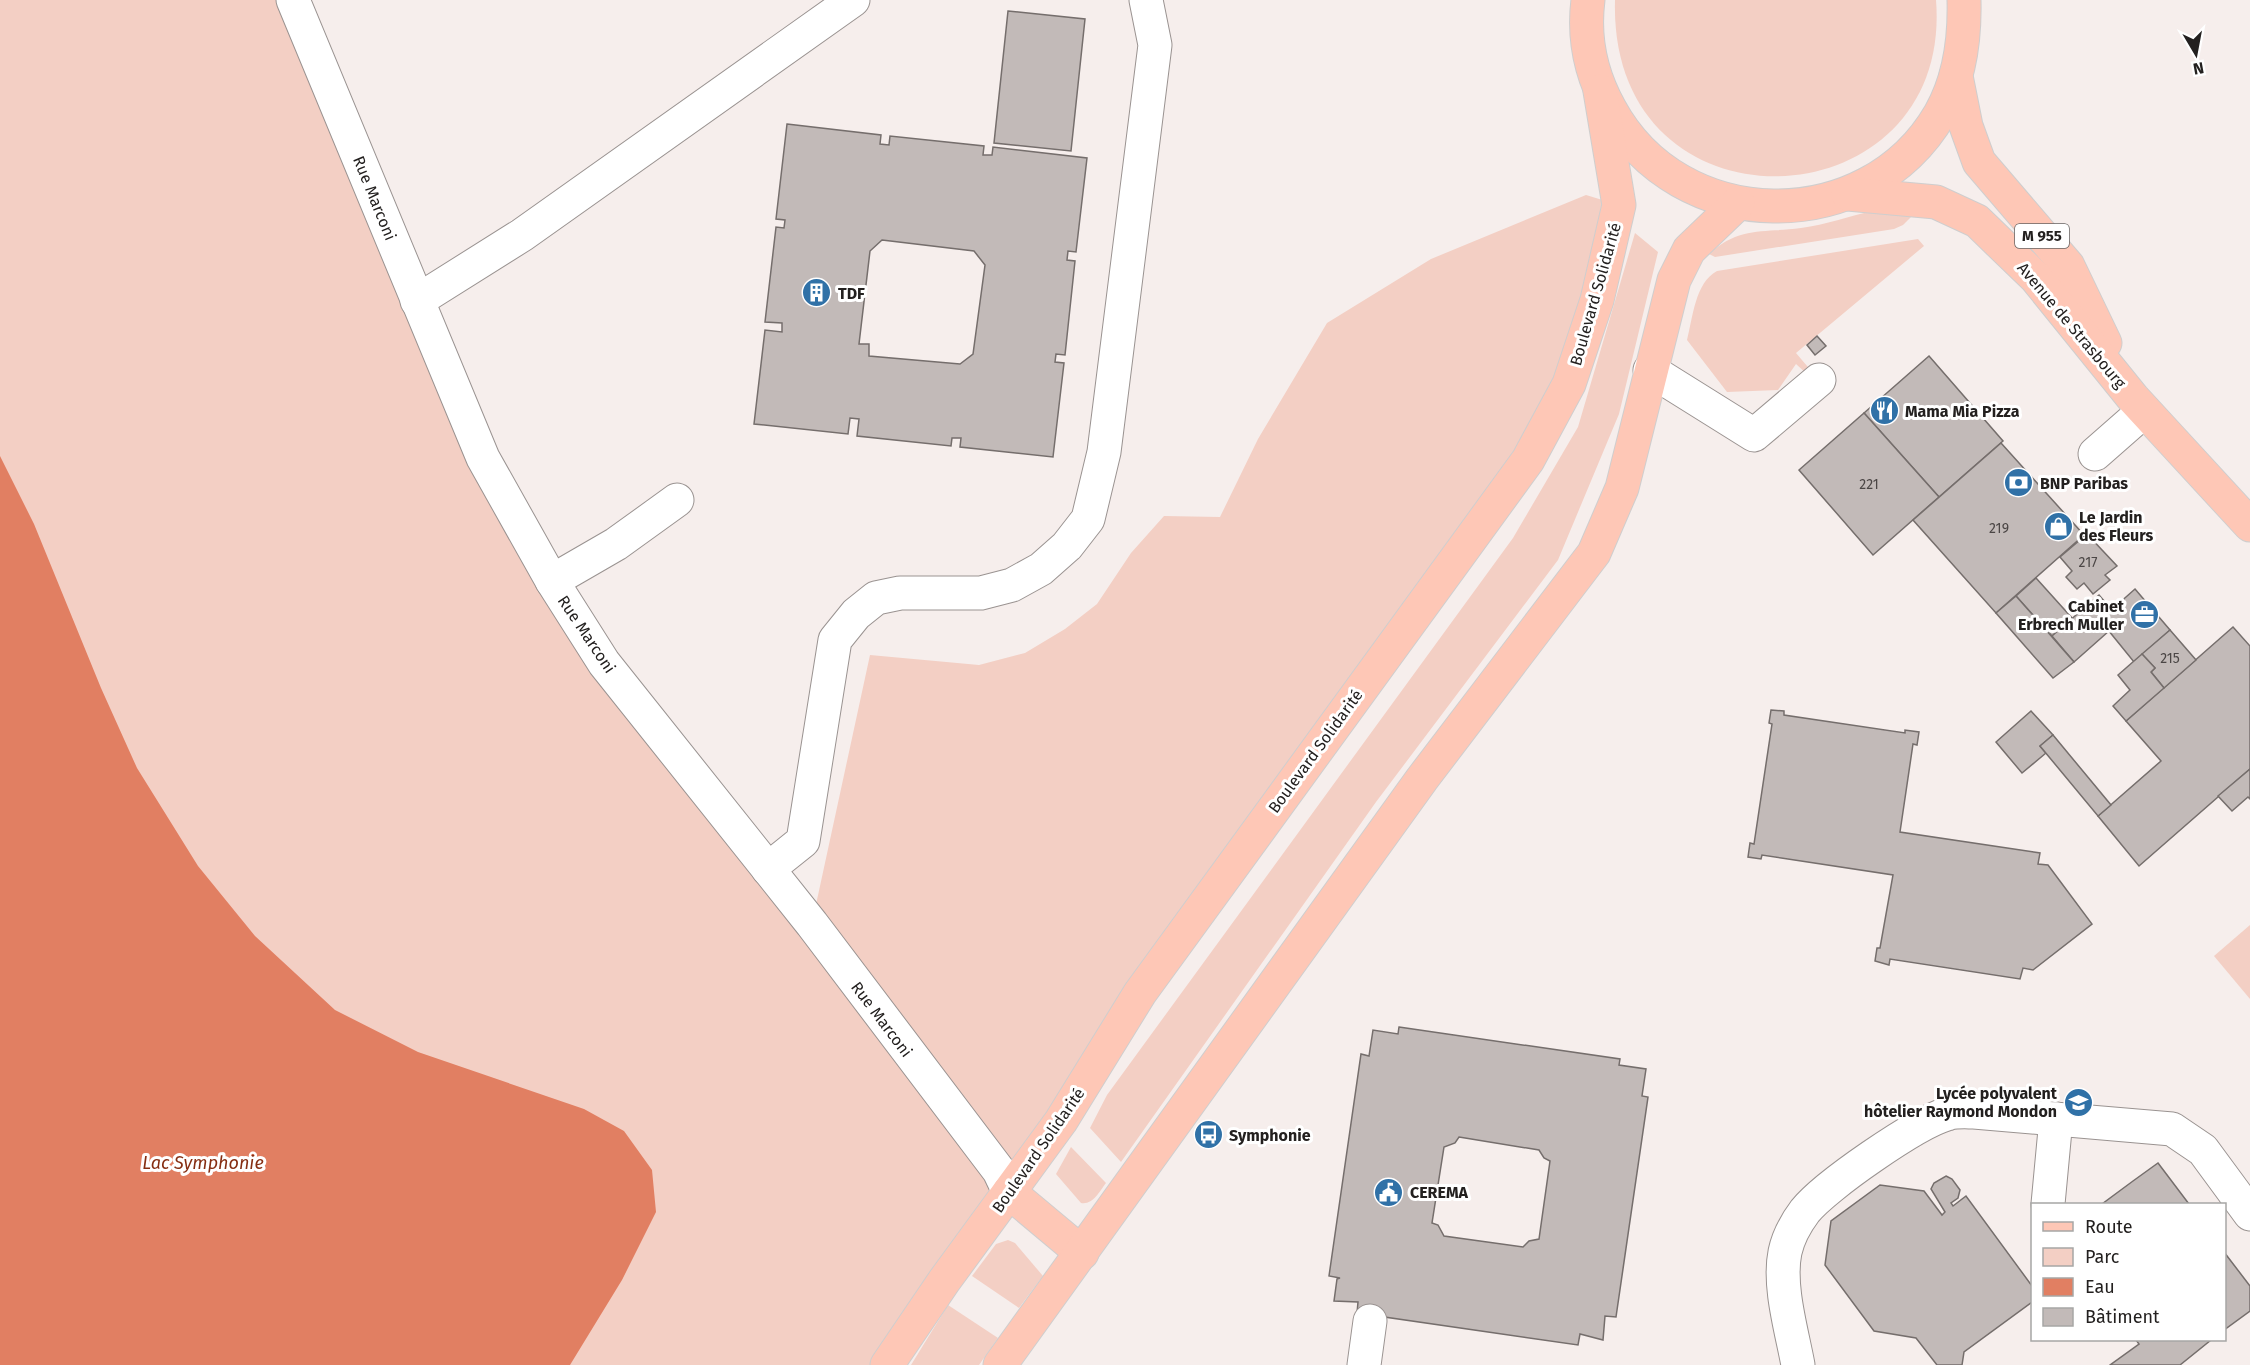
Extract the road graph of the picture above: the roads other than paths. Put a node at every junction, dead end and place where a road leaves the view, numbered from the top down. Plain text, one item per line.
1 (293, 0) edge
2 (853, 0) edge
3 (1146, 0) edge
4 (1588, 0) edge
5 (1964, 0) edge
6 (1956, 76) junction
7 (1600, 91) junction
8 (1848, 194) junction
9 (1738, 203) junction
10 (417, 301) junction
11 (1650, 370) junction
12 (1819, 380) dead end
13 (2138, 404) junction
14 (2095, 454) dead end
15 (676, 500) dead end
16 (2250, 525) edge
17 (552, 581) junction
18 (768, 869) junction
19 (2056, 1119) junction
20 (1009, 1192) junction
21 (2048, 1203) edge
22 (2250, 1214) edge
23 (1082, 1252) junction
24 (1370, 1321) dead end
25 (887, 1365) edge
26 (1000, 1365) edge
27 (1364, 1365) edge
28 (1798, 1365) edge

1 - 10 street, Rue Marconi
2 - 10 street
3 - 18 street
4 - 7 main road
5 - 6 main road
6 - 8 main road
6 - 13 main road, Avenue de Strasbourg / M 955
7 - 9 main road
7 - 20 main road, Boulevard Solidarité
8 - 9 main road
8 - 13 main road, Avenue de Strasbourg / M 955
9 - 11 main road
10 - 17 street, Rue Marconi
11 - 12 street
11 - 23 main road
13 - 14 street
13 - 16 main road, Avenue de Strasbourg / M 955
15 - 17 street
17 - 18 street, Rue Marconi
18 - 20 street, Rue Marconi
19 - 21 street
19 - 22 street
19 - 28 street
20 - 23 main road
20 - 25 main road, Boulevard Solidarité
23 - 26 main road
24 - 27 street

